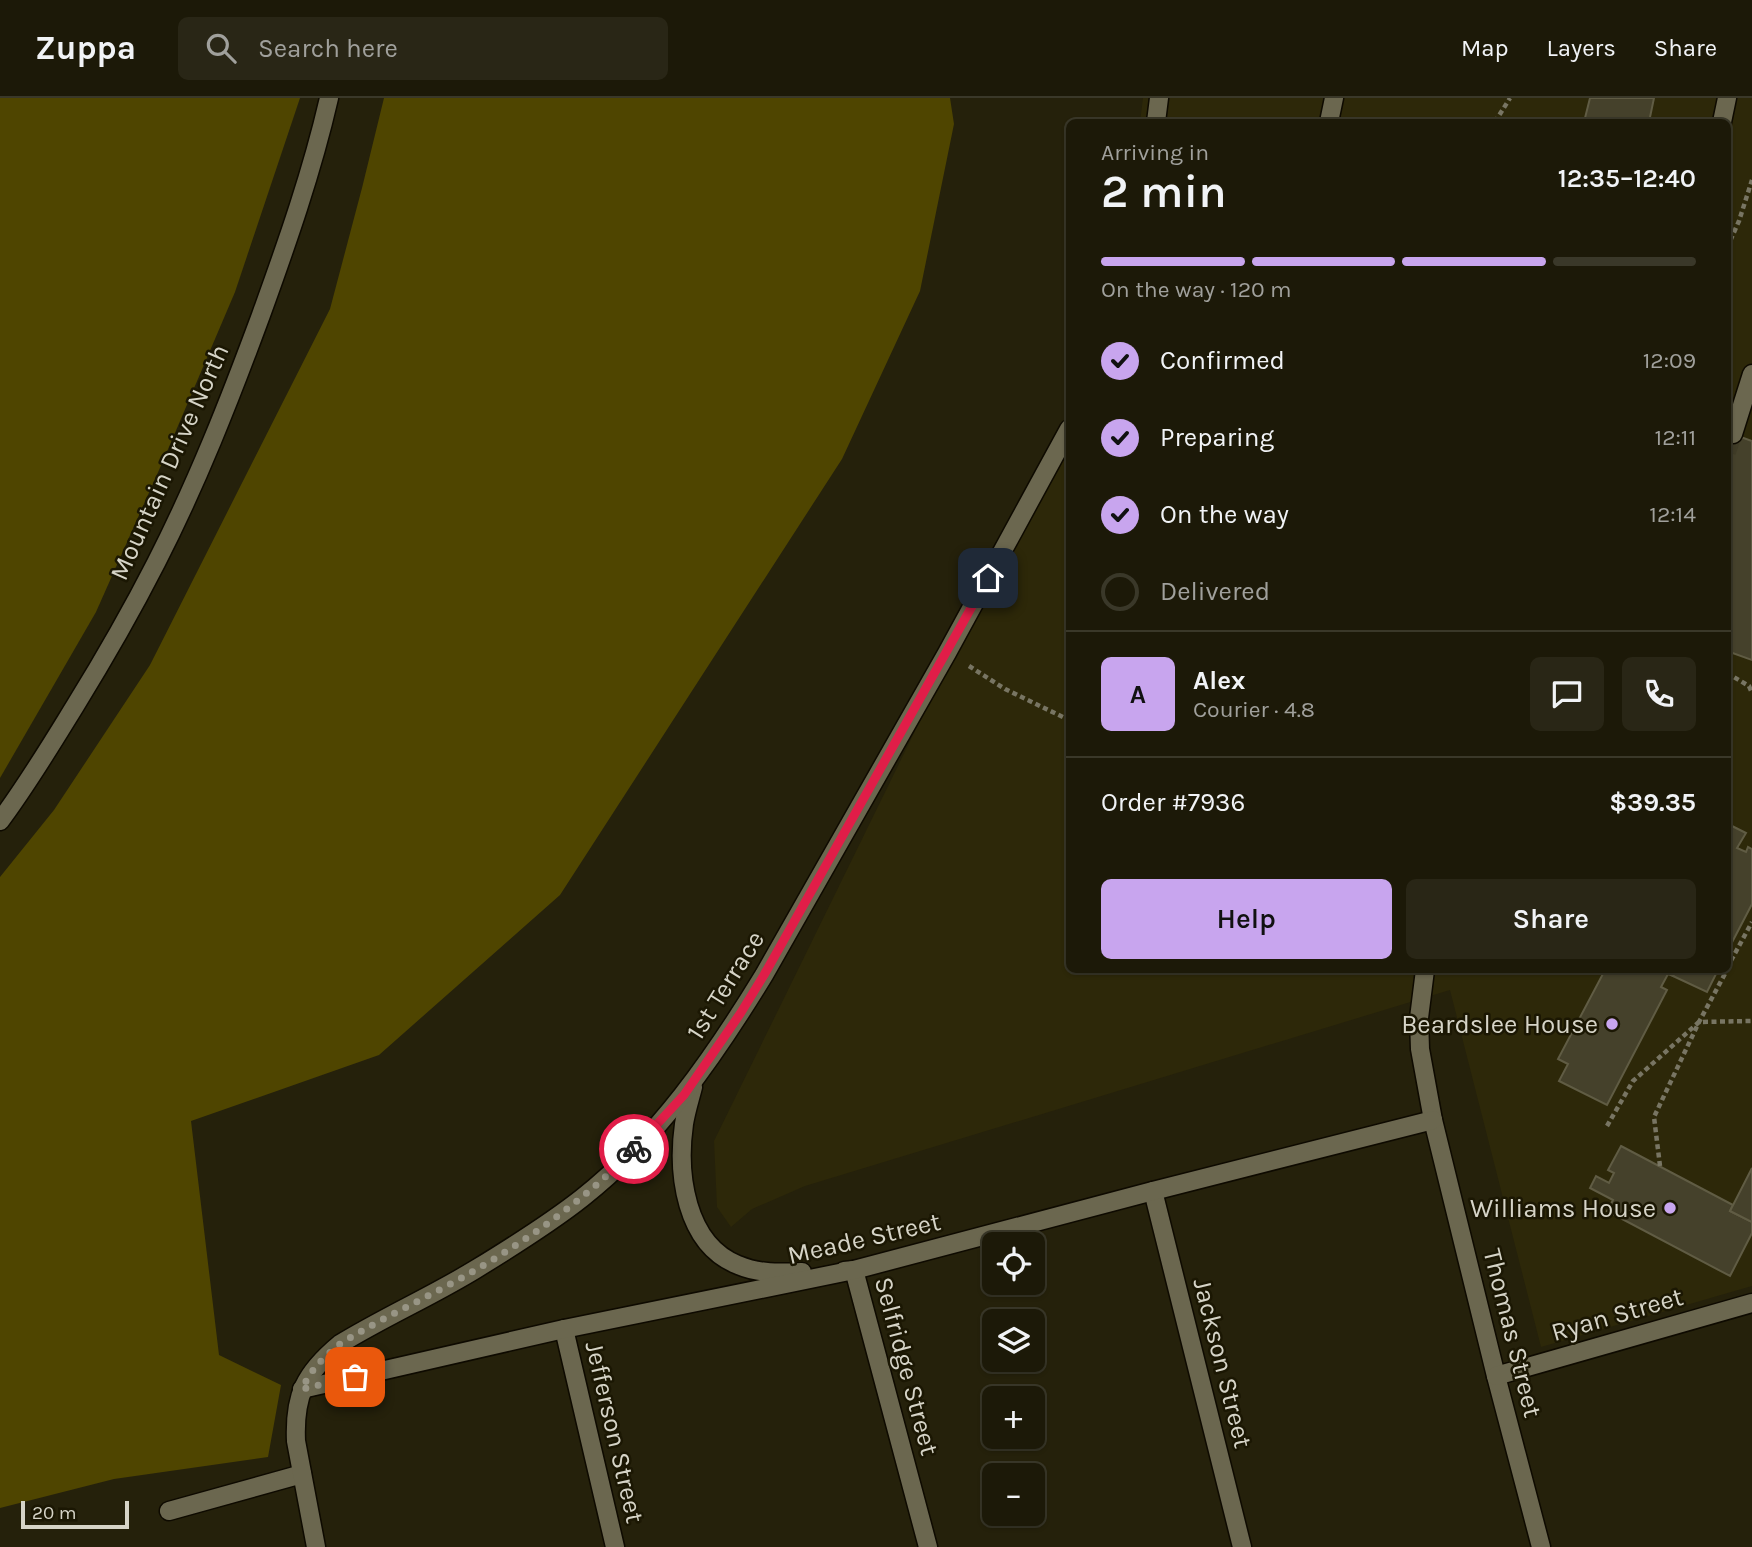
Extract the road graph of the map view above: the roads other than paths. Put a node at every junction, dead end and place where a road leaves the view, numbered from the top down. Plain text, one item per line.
1 (329, 98) edge
2 (1159, 98) edge
3 (1334, 98) edge
4 (1727, 98) edge
5 (1156, 119) edge
6 (1330, 119) edge
7 (1723, 119) edge
8 (1752, 374) edge
9 (1733, 434) dead end
10 (1066, 435) edge
11 (0, 821) edge
12 (1425, 973) edge
13 (695, 1080) junction
14 (1433, 1120) junction
15 (1153, 1191) junction
16 (854, 1270) junction
17 (1752, 1303) edge
18 (564, 1329) junction
19 (1496, 1376) junction
20 (302, 1389) junction
21 (302, 1474) junction
22 (169, 1511) dead end
23 (316, 1547) edge
24 (615, 1547) edge
25 (928, 1547) edge
26 (1242, 1547) edge
27 (1541, 1547) edge

1 - 11 street, Mountain Drive North
2 - 5 street
3 - 6 street
4 - 7 street
8 - 9 street
10 - 13 street, 1st Terrace
12 - 14 street, Thomas Street
13 - 16 street, Selfridge Street
13 - 20 street, 1st Terrace
14 - 15 street, Meade Street
14 - 19 street, Thomas Street
15 - 16 street, Meade Street
15 - 26 street, Jackson Street
16 - 18 street, Meade Street
16 - 25 street, Selfridge Street
17 - 19 street, Ryan Street
18 - 20 street, Meade Street
18 - 24 street, Jefferson Street
19 - 27 street, Thomas Street
20 - 21 street, 1st Terrace
21 - 22 street
21 - 23 street, 1st Terrace

